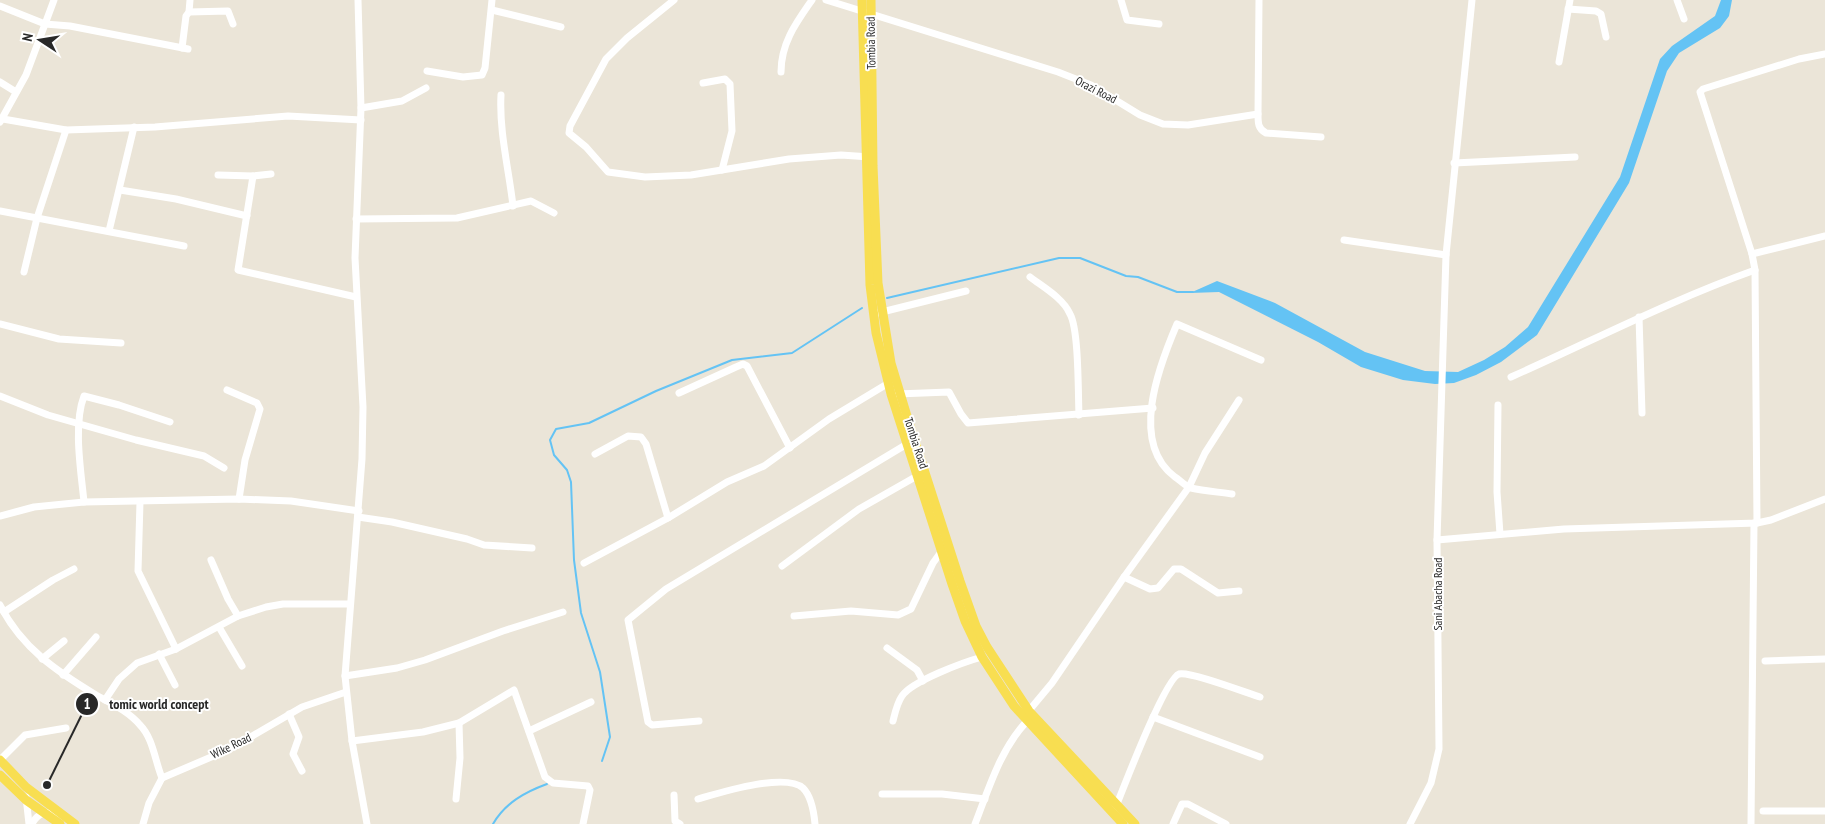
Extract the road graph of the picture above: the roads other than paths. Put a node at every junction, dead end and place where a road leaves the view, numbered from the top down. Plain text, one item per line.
1 (54, 0) edge
2 (190, 0) edge
3 (358, 0) edge
4 (492, 0) edge
5 (674, 0) edge
6 (812, 0) edge
7 (826, 0) edge
8 (862, 0) edge
9 (871, 0) edge
10 (1121, 0) edge
11 (1259, 0) edge
12 (1472, 0) edge
13 (1570, 0) edge
14 (1677, 0) edge
15 (0, 6) edge
16 (1568, 9) junction
17 (492, 10) junction
18 (189, 12) junction
19 (866, 13) junction
20 (1684, 20) dead end
21 (45, 24) junction
22 (233, 24) dead end
23 (1159, 24) dead end
24 (561, 27) dead end
25 (1606, 37) dead end
26 (1825, 54) edge
27 (1559, 62) dead end
28 (427, 71) dead end
29 (781, 72) dead end
30 (0, 82) edge
31 (703, 83) dead end
32 (426, 88) dead end
33 (16, 92) junction
34 (501, 95) dead end
35 (361, 108) junction
36 (1258, 114) junction
37 (360, 120) junction
38 (1, 121) edge
39 (134, 127) junction
40 (66, 130) junction
41 (1321, 138) dead end
42 (869, 157) junction
43 (1575, 157) dead end
44 (1454, 162) junction
45 (722, 170) junction
46 (271, 174) dead end
47 (218, 176) dead end
48 (253, 176) junction
49 (120, 190) junction
50 (513, 206) junction
51 (0, 211) edge
52 (554, 214) dead end
53 (247, 216) junction
54 (37, 218) junction
55 (356, 219) junction
56 (109, 231) junction
57 (1825, 236) edge
58 (1344, 240) dead end
59 (184, 246) dead end
60 (1752, 254) junction
61 (1446, 255) junction
62 (1755, 270) junction
63 (24, 272) dead end
64 (1030, 277) dead end
65 (966, 291) dead end
66 (356, 297) junction
67 (877, 313) junction
68 (1639, 317) junction
69 (0, 324) edge
70 (121, 343) dead end
71 (1261, 360) dead end
72 (1511, 377) dead end
73 (887, 384) junction
74 (227, 390) dead end
75 (680, 393) dead end
76 (895, 394) junction
77 (0, 396) edge
78 (1239, 400) dead end
79 (1498, 405) dead end
80 (1153, 408) junction
81 (1642, 413) dead end
82 (1079, 415) junction
83 (170, 422) dead end
84 (80, 423) junction
85 (907, 444) junction
86 (790, 448) junction
87 (595, 454) dead end
88 (224, 468) dead end
89 (917, 476) junction
90 (1189, 487) junction
91 (1232, 494) dead end
92 (239, 499) junction
93 (1825, 500) edge
94 (84, 502) junction
95 (140, 502) junction
96 (359, 514) junction
97 (0, 516) edge
98 (668, 518) junction
99 (1756, 523) junction
100 (1500, 534) junction
101 (1438, 540) junction
102 (532, 548) dead end
103 (941, 552) junction
104 (211, 560) dead end
105 (584, 563) dead end
106 (782, 566) dead end
107 (74, 569) dead end
108 (1124, 577) junction
109 (1239, 591) dead end
110 (349, 604) junction
111 (0, 605) edge
112 (4, 612) junction
113 (564, 612) dead end
114 (238, 616) junction
115 (794, 616) dead end
116 (219, 626) junction
117 (96, 637) dead end
118 (64, 641) dead end
119 (887, 648) dead end
120 (176, 649) junction
121 (159, 654) junction
122 (982, 657) junction
123 (42, 659) junction
124 (1825, 659) edge
125 (1765, 661) dead end
126 (242, 666) dead end
127 (63, 675) junction
128 (345, 676) junction
129 (923, 681) junction
130 (175, 685) dead end
131 (346, 692) junction
132 (1260, 697) dead end
133 (105, 700) junction
134 (591, 702) dead end
135 (289, 714) junction
136 (1026, 716) junction
137 (1154, 717) junction
138 (699, 720) dead end
139 (893, 721) dead end
140 (459, 723) junction
141 (66, 728) dead end
142 (529, 731) junction
143 (352, 740) junction
144 (1260, 757) dead end
145 (0, 760) edge
146 (302, 771) dead end
147 (0, 775) edge
148 (162, 778) junction
149 (26, 787) junction
150 (882, 794) dead end
151 (674, 795) dead end
152 (40, 798) junction
153 (456, 799) dead end
154 (698, 799) dead end
155 (984, 799) junction
156 (26, 800) junction
157 (1115, 809) junction
158 (1763, 811) dead end
159 (1825, 811) edge
160 (58, 813) junction
161 (39, 816) edge
162 (30, 824) edge
163 (60, 824) edge
164 (75, 824) edge
165 (143, 824) edge
166 (367, 824) edge
167 (583, 824) edge
168 (680, 824) edge
169 (815, 824) edge
170 (975, 824) edge
171 (1123, 824) edge
172 (1135, 824) edge
173 (1173, 824) edge
174 (1226, 824) edge
175 (1410, 824) edge
176 (1751, 824) edge

1 - 21 street
2 - 18 street
3 - 35 street
4 - 17 street
5 - 45 street
6 - 29 street
7 - 19 street, Orazi Road
8 - 19 main road, Tombia Road
9 - 19 main road, Tombia Road
10 - 23 street
11 - 36 street
12 - 44 street, Sani Abacha Road
13 - 16 street
14 - 20 street
15 - 21 street
16 - 25 street
16 - 27 street
17 - 24 street
17 - 28 street
18 - 21 street
18 - 22 street
19 - 36 street, Orazi Road
19 - 42 main road, Tombia Road
21 - 33 street
26 - 60 street
30 - 33 street
31 - 45 street
32 - 35 street
33 - 38 street
34 - 50 street
35 - 37 street
36 - 41 street
37 - 39 street
37 - 55 street
38 - 40 street
39 - 40 street
39 - 49 street
40 - 54 street
42 - 45 street
42 - 67 main road, Tombia Road
43 - 44 street
44 - 61 street, Sani Abacha Road
46 - 48 street
47 - 48 street
48 - 53 street
49 - 53 street
49 - 56 street
50 - 52 street
50 - 55 street
51 - 54 street
53 - 66 street
54 - 56 street
54 - 63 street
55 - 66 street
56 - 59 street
57 - 60 street
58 - 61 street
60 - 62 street
61 - 101 street, Sani Abacha Road
62 - 68 street
62 - 99 street
64 - 82 street
65 - 67 street
66 - 96 street
67 - 73 main road, Tombia Road
67 - 76 main road, Tombia Road
68 - 72 street
68 - 81 street
69 - 70 street
71 - 80 street
73 - 76 main road, Tombia Road
73 - 86 street
74 - 92 street
75 - 86 street
76 - 82 street
76 - 85 main road, Tombia Road
76 - 136 main road, Tombia Road
77 - 84 street
78 - 90 street
79 - 100 street
80 - 82 street
80 - 90 street
83 - 84 street
84 - 88 street
84 - 94 street
85 - 89 main road, Tombia Road
85 - 138 street
86 - 98 street
87 - 98 street
89 - 103 main road, Tombia Road
89 - 106 street
90 - 91 street
90 - 108 street
92 - 95 street
92 - 96 street
93 - 99 street
94 - 95 street
94 - 97 street
95 - 120 street
96 - 102 street
96 - 110 street
98 - 105 street
99 - 100 street
99 - 176 street
100 - 101 street
101 - 175 street, Sani Abacha Road
103 - 115 street
103 - 122 main road, Tombia Road
104 - 114 street
107 - 112 street
108 - 109 street
108 - 136 street
110 - 114 street
110 - 128 street
111 - 112 street
112 - 123 street
113 - 128 street
114 - 116 street
116 - 120 street
116 - 126 street
117 - 127 street
118 - 123 street
119 - 129 street
120 - 121 street
121 - 130 street
121 - 133 street
122 - 129 street
122 - 136 main road, Tombia Road
123 - 127 street
124 - 125 street
127 - 133 street
128 - 131 street
129 - 139 street
131 - 135 street, Wike Road
131 - 143 street
132 - 137 street
133 - 148 street
134 - 142 street
135 - 146 street
135 - 148 street, Wike Road
136 - 155 street
136 - 157 main road, Tombia Road
137 - 144 street
137 - 157 street
140 - 142 street
140 - 143 street
140 - 153 street
141 - 145 street
142 - 167 street
143 - 166 street
145 - 149 main road
147 - 156 main road
148 - 165 street
149 - 152 main road
149 - 156 street
150 - 155 street
151 - 168 street
152 - 160 main road
152 - 161 street
154 - 169 street
155 - 170 street
156 - 161 main road
156 - 162 street
157 - 171 main road, Tombia Road
157 - 172 main road, Tombia Road
158 - 159 street
160 - 161 street
160 - 164 main road
161 - 162 street
161 - 163 main road
173 - 174 street

